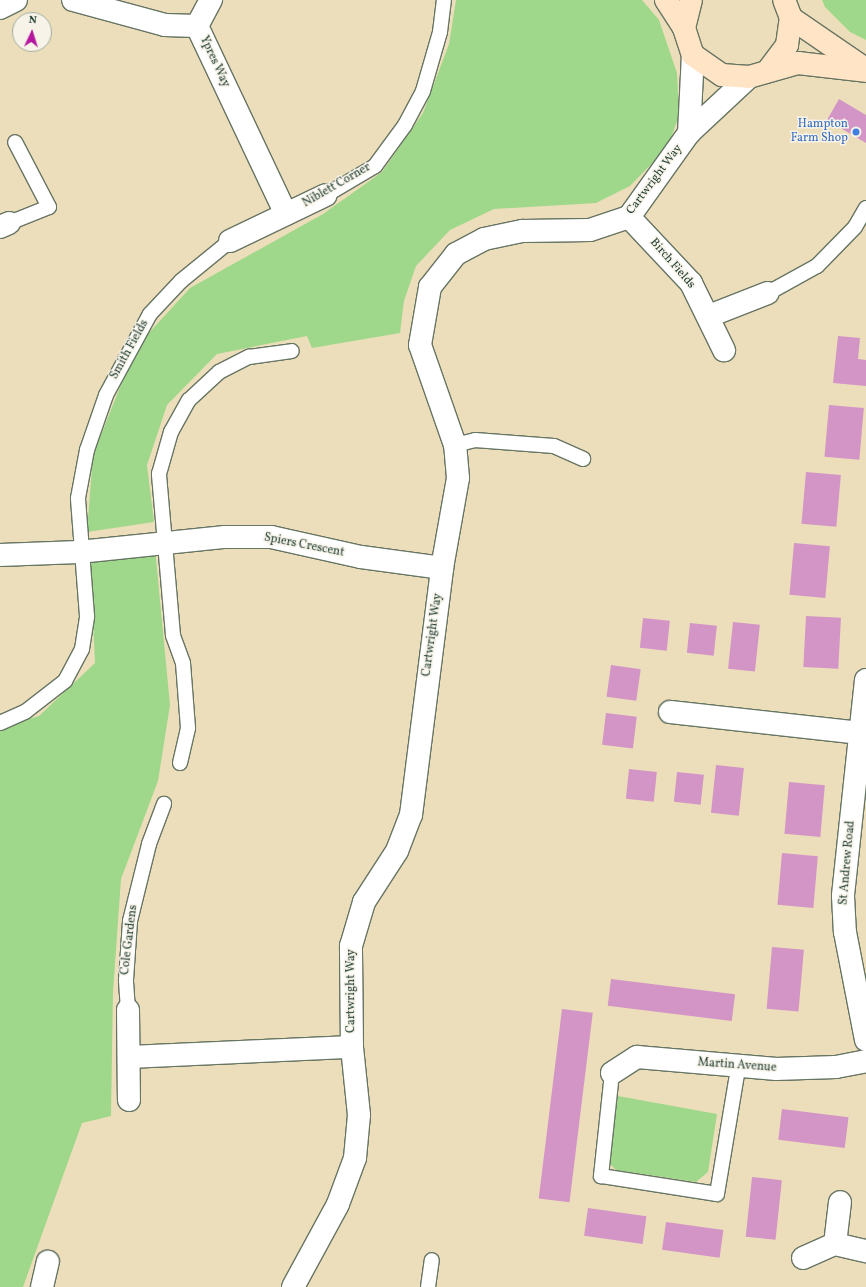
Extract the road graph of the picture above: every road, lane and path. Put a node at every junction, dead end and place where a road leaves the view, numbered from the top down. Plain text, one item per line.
1 (16, 0) edge
2 (73, 0) edge
3 (211, 0) edge
4 (444, 0) edge
5 (666, 0) edge
6 (691, 0) edge
7 (788, 6) edge
8 (0, 8) edge
9 (197, 26) junction
10 (684, 28) junction
11 (693, 55) junction
12 (769, 69) junction
13 (866, 70) edge
14 (749, 77) junction
15 (689, 133) junction
16 (16, 142) dead end
17 (326, 195) joint
18 (866, 208) edge
19 (286, 214) junction
20 (629, 217) junction
21 (4, 225) edge
22 (230, 241) joint
23 (768, 293) joint
24 (709, 316) junction
25 (724, 350) dead end
26 (292, 351) dead end
27 (455, 445) junction
28 (582, 459) dead end
29 (166, 542) junction
30 (79, 552) junction
31 (0, 555) edge
32 (442, 568) junction
33 (866, 680) edge
34 (670, 712) dead end
35 (0, 723) edge
36 (861, 733) junction
37 (180, 763) dead end
38 (164, 804) dead end
39 (128, 1010) joint
40 (866, 1040) edge
41 (352, 1047) junction
42 (129, 1057) junction
43 (866, 1061) edge
44 (738, 1068) junction
45 (612, 1073) joint
46 (129, 1100) dead end
47 (840, 1202) dead end
48 (835, 1244) junction
49 (866, 1251) edge
50 (803, 1258) dead end
51 (432, 1260) dead end
52 (48, 1262) dead end
53 (42, 1287) edge
54 (294, 1287) edge
55 (428, 1287) edge

1 - 8 street
2 - 9 street, Ypres Way
3 - 9 street
4 - 17 lane, Niblett Corner
5 - 10 main road
6 - 10 main road
7 - 12 main road
7 - 13 main road
9 - 19 street, Ypres Way
10 - 11 main road
11 - 14 main road
11 - 15 street
12 - 13 main road
12 - 14 main road
14 - 15 street, Cartwright Way
15 - 20 street, Cartwright Way
16 - 21 lane
17 - 19 street, Niblett Corner
18 - 23 lane
19 - 22 street, Smith Fields
20 - 24 street, Birch Fields
20 - 27 street, Cartwright Way
22 - 30 lane, Smith Fields
23 - 24 street
24 - 25 street, Birch Fields
26 - 29 lane
27 - 28 lane
27 - 32 street, Cartwright Way
29 - 30 street, Spiers Crescent
29 - 32 street, Spiers Crescent
29 - 37 lane
30 - 31 street, Spiers Crescent
30 - 35 lane, Smith Fields
32 - 41 street, Cartwright Way
33 - 36 street, St Andrew Road
34 - 36 street
36 - 40 street, St Andrew Road
38 - 39 lane, Cole Gardens
39 - 42 street, Cole Gardens
41 - 42 street
41 - 54 street, Cartwright Way
42 - 46 street, Cole Gardens
43 - 44 street, Martin Avenue
44 - 45 street, Martin Avenue
44 - 45 lane
47 - 48 street
48 - 49 street
48 - 50 street
51 - 55 lane
52 - 53 street

